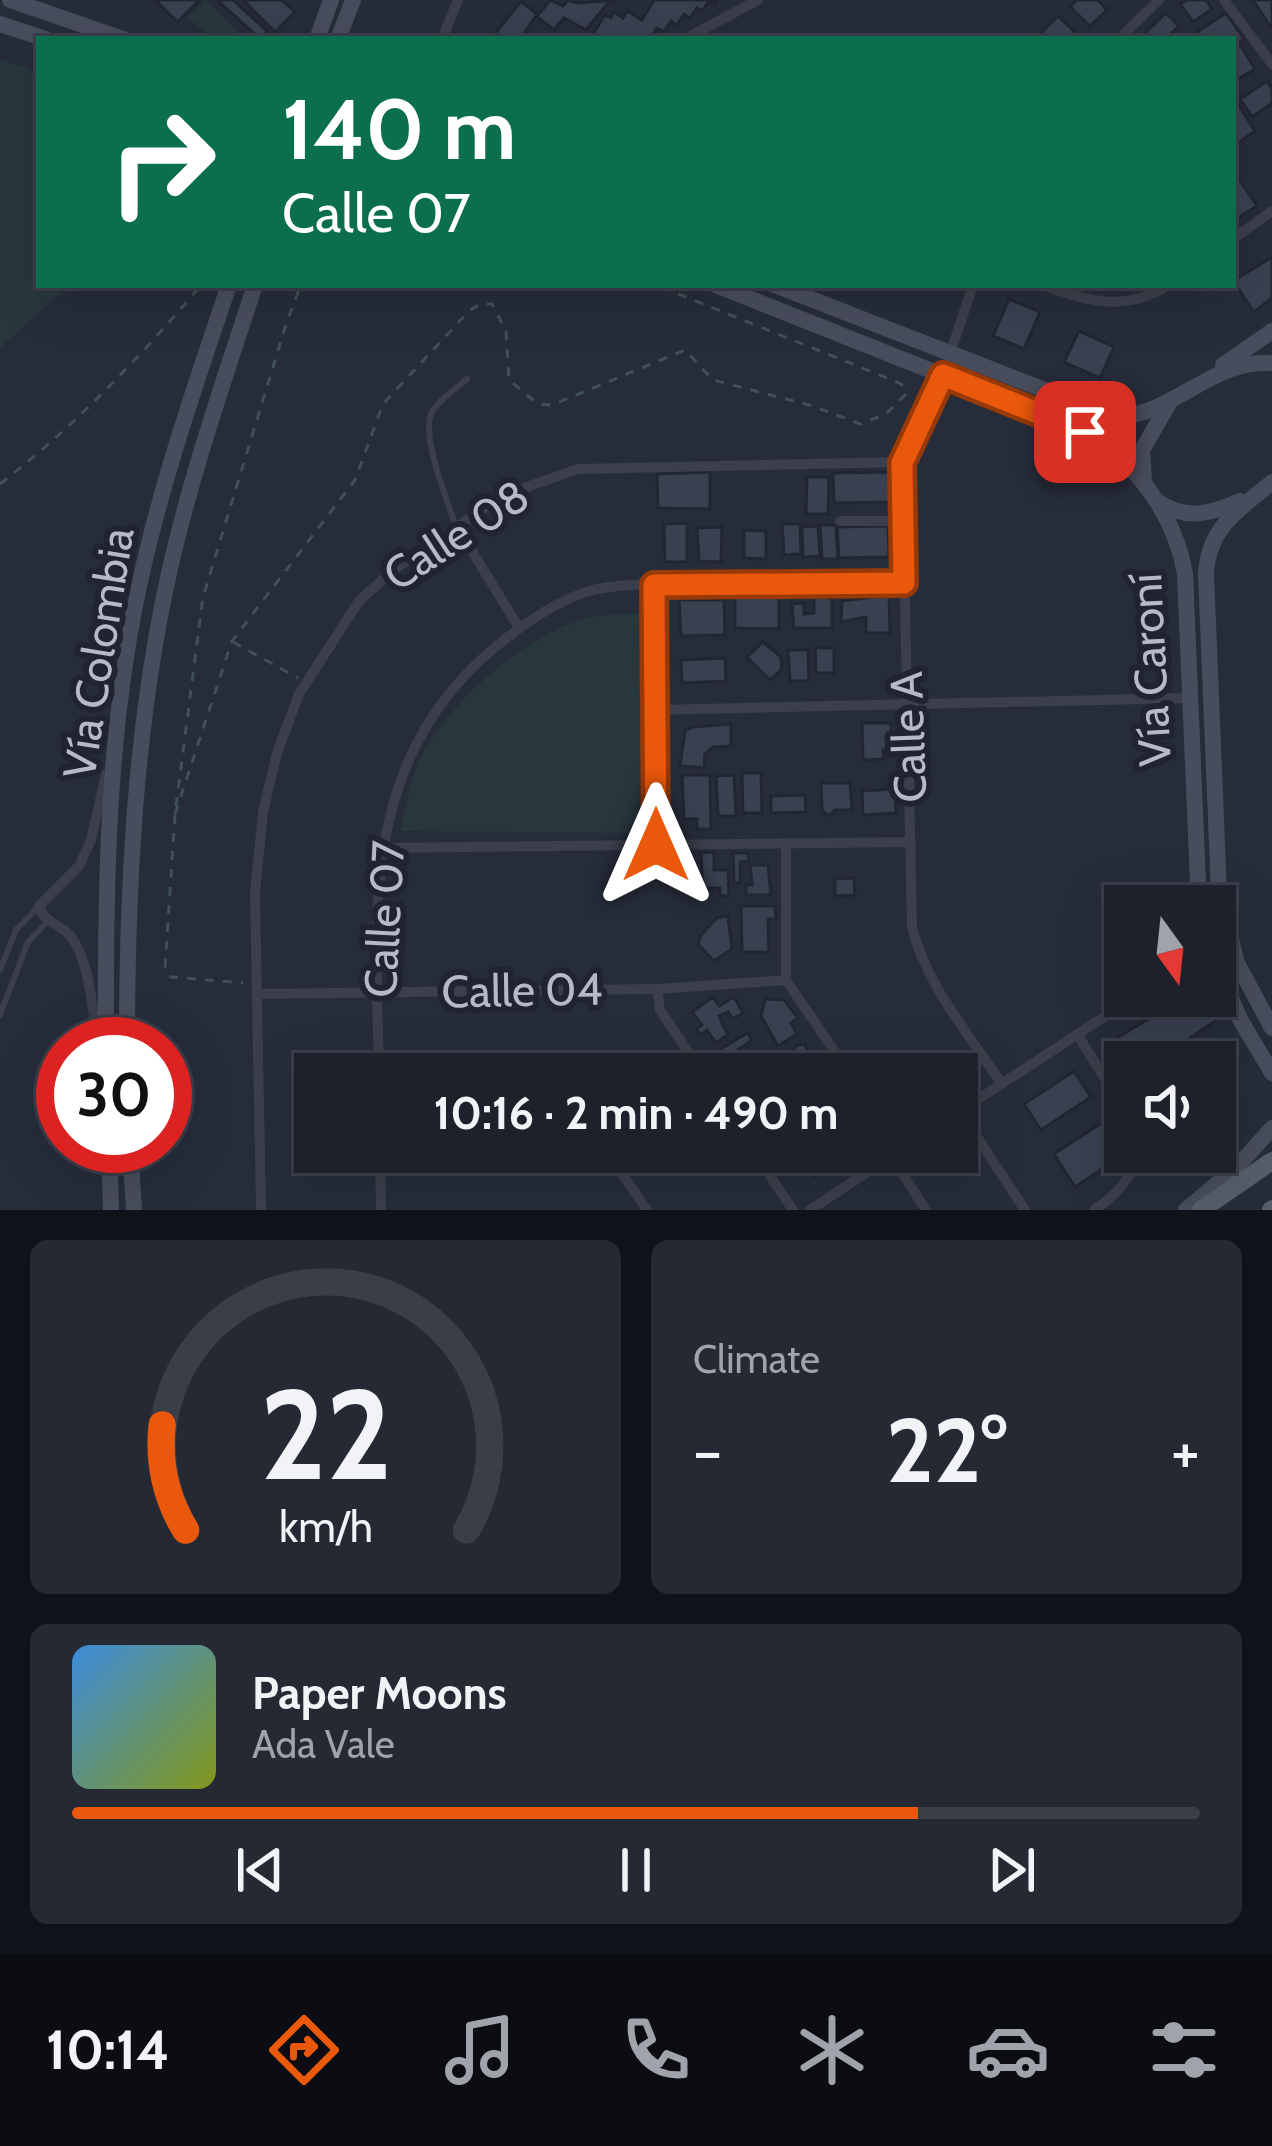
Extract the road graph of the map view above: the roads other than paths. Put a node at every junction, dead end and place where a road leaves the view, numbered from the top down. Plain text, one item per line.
1 (10, 0) edge
2 (331, 0) edge
3 (353, 0) edge
4 (458, 0) edge
5 (758, 0) edge
6 (1159, 0) edge
7 (1224, 0) edge
8 (0, 24) edge
9 (37, 36) edge
10 (114, 36) edge
11 (317, 36) edge
12 (339, 36) edge
13 (443, 36) edge
14 (691, 36) edge
15 (1122, 36) edge
16 (1272, 62) edge
17 (1272, 211) edge
18 (1236, 237) edge
19 (228, 288) edge
20 (255, 288) edge
21 (724, 288) edge
22 (782, 288) edge
23 (973, 288) edge
24 (1052, 288) edge
25 (1164, 288) edge
26 (1272, 331) edge
27 (950, 355) junction
28 (1272, 363) edge
29 (943, 375) junction
30 (467, 379) dead end
31 (1177, 397) junction
32 (902, 463) junction
33 (1269, 485) edge
34 (1152, 496) junction
35 (840, 521) dead end
36 (903, 521) junction
37 (456, 525) junction
38 (904, 583) junction
39 (654, 585) junction
40 (519, 628) junction
41 (1189, 698) junction
42 (907, 707) junction
43 (655, 710) junction
44 (116, 730) junction
45 (911, 842) junction
46 (786, 843) junction
47 (656, 845) junction
48 (381, 848) junction
49 (1198, 885) edge
50 (1218, 885) edge
51 (39, 906) junction
52 (47, 922) junction
53 (1236, 965) edge
54 (0, 970) edge
55 (786, 980) junction
56 (657, 988) junction
57 (257, 989) junction
58 (378, 992) junction
59 (1236, 1011) edge
60 (0, 1015) edge
61 (96, 1017) edge
62 (102, 1017) edge
63 (127, 1017) edge
64 (1104, 1017) edge
65 (1272, 1028) edge
66 (1077, 1034) junction
67 (379, 1053) edge
68 (689, 1053) edge
69 (836, 1053) edge
70 (1272, 1072) edge
71 (1104, 1078) edge
72 (1001, 1083) junction
73 (978, 1099) edge
74 (1272, 1128) edge
75 (978, 1141) edge
76 (1272, 1161) edge
77 (110, 1173) edge
78 (132, 1173) edge
79 (380, 1173) edge
80 (621, 1173) edge
81 (768, 1173) edge
82 (866, 1173) edge
83 (905, 1173) edge
84 (1133, 1173) edge
85 (111, 1210) edge
86 (134, 1210) edge
87 (261, 1210) edge
88 (381, 1210) edge
89 (646, 1210) edge
90 (793, 1210) edge
91 (810, 1210) edge
92 (926, 1210) edge
93 (1025, 1210) edge
94 (1094, 1210) edge
95 (1186, 1210) edge
96 (1201, 1210) edge

1 - 10 main road
2 - 11 main road
3 - 12 main road
4 - 13 street
5 - 14 street
6 - 15 street
7 - 16 street
8 - 9 main road
17 - 18 street
19 - 44 main road, Vía Colombia
20 - 63 main road, Vía Colombia
21 - 29 main road, Vía Caroní
22 - 27 main road
23 - 27 street
24 - 25 street
26 - 31 main road
27 - 29 street, Calle A
27 - 31 main road
28 - 31 main road
29 - 32 street, Calle A
29 - 34 main road, Vía Caroní
30 - 37 lane
31 - 34 main road
32 - 36 street, Calle A
32 - 37 street, Calle 08
33 - 34 main road
33 - 50 main road, Vía Caroní
34 - 41 main road, Vía Caroní
35 - 36 street
36 - 38 street, Calle A
37 - 40 street
37 - 57 street, Calle 08
38 - 39 street, Calle 07
38 - 42 street, Calle A
39 - 40 street, Calle 07
39 - 43 street
40 - 48 street, Calle 07
41 - 42 street
41 - 49 main road, Vía Caroní
42 - 43 street
42 - 45 street, Calle A
43 - 47 street
44 - 51 street
44 - 62 main road, Vía Colombia
45 - 46 street
45 - 72 street, Calle A
46 - 47 street
46 - 55 street
47 - 48 street
48 - 58 street, Calle 07
51 - 52 street
51 - 54 lane
52 - 60 lane
52 - 61 street
53 - 65 main road, Vía Caroní
55 - 56 street, Calle 04
55 - 69 street
56 - 58 street, Calle 04
56 - 68 street
57 - 58 street, Calle 04
57 - 87 street, Calle 08
58 - 67 street, Calle 07
59 - 70 main road
64 - 66 street
66 - 71 street
66 - 72 street
72 - 73 street
74 - 95 main road
75 - 93 street
76 - 96 main road
77 - 85 main road
78 - 86 main road
79 - 88 street
80 - 89 street
81 - 90 street
82 - 91 street
83 - 92 street
84 - 94 street

